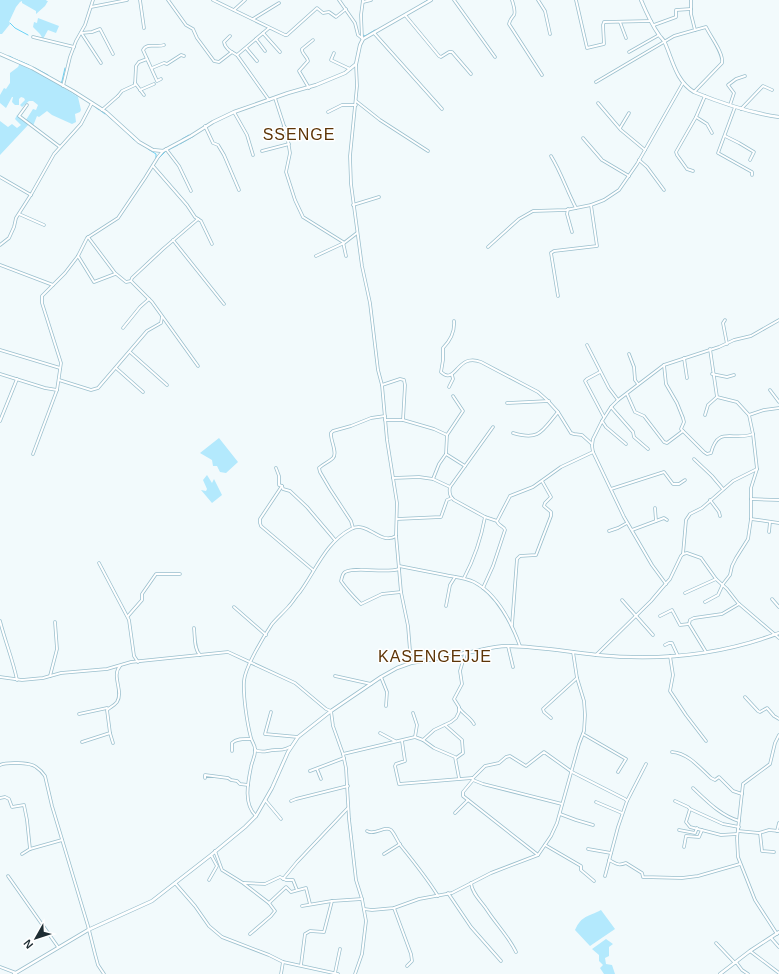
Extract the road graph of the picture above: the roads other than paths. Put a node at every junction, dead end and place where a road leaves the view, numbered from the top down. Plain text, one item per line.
1 (93, 0) edge
2 (127, 0) edge
3 (140, 0) edge
4 (168, 0) edge
5 (213, 0) edge
6 (245, 0) edge
7 (339, 0) edge
8 (371, 0) edge
9 (431, 0) edge
10 (454, 0) edge
11 (512, 0) edge
12 (538, 0) edge
13 (576, 0) edge
14 (641, 0) edge
15 (691, 0) edge
16 (363, 1) edge
17 (279, 3) dead end
18 (91, 7) junction
19 (346, 9) junction
20 (691, 9) junction
21 (234, 10) junction
22 (405, 15) junction
23 (253, 19) junction
24 (652, 21) junction
25 (620, 22) junction
26 (654, 25) junction
27 (144, 28) dead end
28 (269, 28) junction
29 (695, 30) junction
30 (82, 33) junction
31 (264, 33) junction
32 (374, 33) junction
33 (550, 34) dead end
34 (659, 35) junction
35 (230, 36) dead end
36 (33, 37) dead end
37 (626, 38) dead end
38 (256, 39) junction
39 (363, 39) junction
40 (313, 40) dead end
41 (664, 41) junction
42 (164, 45) dead end
43 (74, 47) junction
44 (246, 48) junction
45 (266, 51) dead end
46 (232, 52) junction
47 (280, 52) dead end
48 (629, 52) dead end
49 (334, 53) dead end
50 (0, 54) edge
51 (113, 54) dead end
52 (237, 55) junction
53 (184, 56) dead end
54 (495, 57) dead end
55 (147, 59) junction
56 (257, 61) dead end
57 (101, 63) dead end
58 (356, 64) junction
59 (152, 68) junction
60 (351, 69) junction
61 (471, 74) dead end
62 (542, 75) dead end
63 (745, 76) dead end
64 (161, 79) dead end
65 (596, 82) dead end
66 (683, 82) junction
67 (135, 83) junction
68 (154, 84) dead end
69 (63, 86) junction
70 (309, 88) junction
71 (140, 90) junction
72 (772, 90) dead end
73 (694, 92) junction
74 (144, 95) dead end
75 (705, 96) junction
76 (275, 98) junction
77 (269, 100) junction
78 (356, 101) junction
79 (92, 103) junction
80 (598, 103) dead end
81 (27, 105) dead end
82 (356, 105) junction
83 (730, 105) junction
84 (735, 107) junction
85 (442, 109) dead end
86 (741, 109) junction
87 (102, 110) junction
88 (234, 112) junction
89 (328, 112) dead end
90 (629, 113) dead end
91 (696, 117) junction
92 (779, 117) edge
93 (205, 126) junction
94 (285, 127) junction
95 (620, 128) junction
96 (712, 133) dead end
97 (270, 134) dead end
98 (725, 136) junction
99 (583, 138) dead end
100 (289, 144) junction
101 (60, 147) junction
102 (166, 150) junction
103 (645, 150) junction
104 (155, 151) junction
105 (163, 151) junction
106 (262, 152) dead end
107 (428, 152) dead end
108 (253, 155) dead end
109 (551, 156) dead end
110 (158, 157) junction
111 (639, 160) junction
112 (750, 160) dead end
113 (153, 166) junction
114 (693, 171) dead end
115 (752, 175) dead end
116 (629, 176) junction
117 (0, 177) edge
118 (239, 190) dead end
119 (664, 190) dead end
120 (191, 191) dead end
121 (31, 195) junction
122 (379, 197) dead end
123 (591, 205) junction
124 (353, 206) junction
125 (576, 208) junction
126 (568, 209) junction
127 (19, 214) junction
128 (198, 219) junction
129 (44, 225) dead end
130 (572, 232) dead end
131 (357, 233) junction
132 (88, 237) junction
133 (173, 240) junction
134 (344, 243) junction
135 (212, 244) dead end
136 (0, 245) edge
137 (488, 247) dead end
138 (78, 256) junction
139 (316, 256) dead end
140 (346, 256) dead end
141 (0, 265) edge
142 (116, 274) junction
143 (131, 281) junction
144 (53, 285) junction
145 (558, 296) dead end
146 (149, 299) junction
147 (224, 304) dead end
148 (162, 317) junction
149 (725, 320) dead end
150 (779, 320) edge
151 (454, 321) dead end
152 (123, 328) dead end
153 (727, 344) junction
154 (587, 345) dead end
155 (710, 349) junction
156 (0, 350) edge
157 (130, 352) junction
158 (629, 354) dead end
159 (684, 358) junction
160 (664, 365) junction
161 (198, 366) dead end
162 (60, 368) junction
163 (116, 368) junction
164 (600, 372) junction
165 (0, 374) edge
166 (712, 374) junction
167 (452, 375) junction
168 (734, 376) dead end
169 (687, 378) dead end
170 (16, 380) junction
171 (59, 380) junction
172 (640, 384) junction
173 (167, 385) dead end
174 (382, 385) junction
175 (448, 388) dead end
176 (57, 390) junction
177 (770, 390) dead end
178 (143, 392) dead end
179 (627, 394) junction
180 (454, 396) dead end
181 (717, 397) junction
182 (618, 400) junction
183 (778, 400) edge
184 (549, 401) junction
185 (507, 403) dead end
186 (611, 407) junction
187 (779, 408) edge
188 (558, 412) junction
189 (705, 415) dead end
190 (749, 415) junction
191 (604, 417) junction
192 (385, 418) junction
193 (403, 420) junction
194 (0, 421) edge
195 (602, 421) junction
196 (493, 427) dead end
197 (683, 432) junction
198 (513, 433) dead end
199 (753, 434) junction
200 (447, 435) junction
201 (592, 444) junction
202 (626, 444) dead end
203 (648, 449) dead end
204 (593, 452) junction
205 (32, 454) dead end
206 (446, 454) junction
207 (694, 459) dead end
208 (465, 466) junction
209 (276, 468) dead end
210 (758, 469) junction
211 (392, 478) junction
212 (433, 479) junction
213 (684, 480) dead end
214 (542, 481) junction
215 (282, 486) junction
216 (450, 487) junction
217 (611, 488) junction
218 (723, 489) junction
219 (452, 498) junction
220 (751, 499) junction
221 (710, 500) junction
222 (779, 500) edge
223 (655, 508) dead end
224 (720, 516) dead end
225 (485, 517) junction
226 (396, 518) junction
227 (751, 519) junction
228 (667, 520) dead end
229 (496, 521) junction
230 (656, 521) junction
231 (770, 522) junction
232 (627, 523) junction
233 (779, 523) edge
234 (353, 528) junction
235 (632, 530) junction
236 (609, 531) dead end
237 (769, 532) dead end
238 (396, 535) junction
239 (335, 540) junction
240 (683, 554) junction
241 (99, 564) dead end
242 (399, 567) junction
243 (313, 570) junction
244 (180, 574) dead end
245 (455, 577) junction
246 (464, 578) junction
247 (716, 579) junction
248 (666, 584) junction
249 (723, 584) junction
250 (483, 588) junction
251 (401, 592) junction
252 (685, 593) dead end
253 (772, 599) dead end
254 (622, 600) dead end
255 (705, 602) dead end
256 (739, 604) junction
257 (446, 606) dead end
258 (234, 607) dead end
259 (779, 607) edge
260 (128, 616) junction
261 (636, 616) junction
262 (660, 616) dead end
263 (0, 621) edge
264 (55, 622) dead end
265 (689, 624) junction
266 (512, 625) junction
267 (194, 628) dead end
268 (779, 632) edge
269 (775, 634) junction
270 (266, 635) junction
271 (653, 635) dead end
272 (779, 638) edge
273 (665, 645) dead end
274 (508, 646) junction
275 (520, 646) junction
276 (573, 652) junction
277 (706, 652) junction
278 (465, 654) junction
279 (200, 655) junction
280 (596, 655) junction
281 (670, 656) junction
282 (678, 656) junction
283 (138, 662) junction
284 (250, 662) junction
285 (411, 663) junction
286 (121, 665) junction
287 (512, 667) dead end
288 (50, 676) junction
289 (335, 676) dead end
290 (0, 677) edge
291 (381, 677) junction
292 (578, 678) junction
293 (17, 680) junction
294 (371, 684) junction
295 (745, 697) dead end
296 (386, 706) dead end
297 (459, 707) junction
298 (107, 708) junction
299 (331, 711) junction
300 (270, 712) dead end
301 (414, 713) dead end
302 (79, 714) dead end
303 (550, 718) dead end
304 (779, 719) edge
305 (474, 724) dead end
306 (446, 725) junction
307 (110, 733) junction
308 (380, 733) dead end
309 (583, 734) junction
310 (779, 736) edge
311 (298, 737) junction
312 (415, 737) junction
313 (251, 739) junction
314 (423, 740) junction
315 (706, 740) dead end
316 (402, 741) junction
317 (82, 742) dead end
318 (396, 742) junction
319 (113, 743) dead end
320 (290, 747) junction
321 (255, 750) junction
322 (232, 751) dead end
323 (672, 752) dead end
324 (343, 754) junction
325 (344, 758) junction
326 (456, 758) junction
327 (646, 764) dead end
328 (0, 765) edge
329 (317, 768) junction
330 (310, 771) dead end
331 (572, 772) junction
332 (618, 772) dead end
333 (204, 778) dead end
334 (460, 778) junction
335 (321, 779) dead end
336 (473, 779) junction
337 (248, 785) junction
338 (348, 786) junction
339 (693, 788) dead end
340 (742, 794) junction
341 (0, 798) edge
342 (468, 800) junction
343 (266, 801) junction
344 (291, 801) dead end
345 (627, 801) junction
346 (675, 801) dead end
347 (596, 802) dead end
348 (562, 804) junction
349 (348, 808) junction
350 (690, 809) junction
351 (455, 813) dead end
352 (622, 813) junction
353 (560, 814) junction
354 (256, 816) junction
355 (280, 819) dead end
356 (739, 821) junction
357 (779, 823) edge
358 (593, 825) dead end
359 (739, 827) junction
360 (697, 828) junction
361 (679, 830) dead end
362 (702, 830) junction
363 (367, 831) dead end
364 (778, 831) edge
365 (738, 833) junction
366 (760, 833) junction
367 (62, 840) junction
368 (400, 844) junction
369 (545, 845) junction
370 (684, 847) dead end
371 (30, 849) junction
372 (588, 849) dead end
373 (215, 851) junction
374 (774, 852) dead end
375 (611, 853) junction
376 (22, 854) dead end
377 (384, 854) dead end
378 (211, 855) junction
379 (538, 855) junction
380 (609, 860) junction
381 (740, 864) junction
382 (216, 870) junction
383 (222, 870) junction
384 (8, 876) dead end
385 (605, 876) dead end
386 (283, 879) junction
387 (209, 880) dead end
388 (594, 881) dead end
389 (175, 883) junction
390 (243, 883) junction
391 (471, 883) junction
392 (297, 890) junction
393 (448, 893) junction
394 (438, 896) junction
395 (362, 899) junction
396 (332, 901) junction
397 (269, 903) junction
398 (310, 904) junction
399 (302, 906) dead end
400 (394, 908) junction
401 (364, 909) junction
402 (88, 930) junction
403 (778, 933) edge
404 (250, 934) dead end
405 (771, 938) junction
406 (716, 943) dead end
407 (58, 947) junction
408 (779, 947) edge
409 (340, 949) dead end
410 (750, 951) junction
411 (516, 952) dead end
412 (501, 961) dead end
413 (283, 962) junction
414 (735, 963) junction
415 (301, 965) junction
416 (407, 966) dead end
417 (0, 967) edge
418 (15, 973) edge
419 (337, 973) edge
420 (779, 973) edge
421 (104, 974) edge
422 (281, 974) edge
423 (355, 974) edge
424 (720, 974) edge
425 (748, 974) edge

1 - 18 street
2 - 18 street
3 - 27 street
4 - 46 street
5 - 21 street
6 - 21 street
7 - 19 street
8 - 16 street
9 - 22 street
10 - 54 street
11 - 62 street
12 - 33 street
13 - 25 street
14 - 24 street
15 - 20 street
16 - 39 street
17 - 23 street
18 - 30 street
19 - 28 street
19 - 39 street
20 - 26 street
20 - 29 street
21 - 23 street
22 - 32 street
22 - 61 street
23 - 28 street
24 - 25 street
24 - 26 street
25 - 37 street
26 - 34 street
28 - 31 street
29 - 41 street
29 - 73 street
30 - 43 street
30 - 51 street
30 - 57 street
31 - 38 street
31 - 47 street
32 - 39 street
32 - 85 street
34 - 41 street
34 - 48 street
35 - 46 street
36 - 43 street
38 - 44 street
38 - 45 street
39 - 58 street
40 - 70 street
41 - 65 street
41 - 66 street
42 - 55 street
43 - 69 street
44 - 52 street
44 - 56 street
46 - 52 street
49 - 60 street
50 - 69 street
52 - 77 street
53 - 59 street
55 - 59 street
55 - 67 street
58 - 60 street
58 - 78 street
59 - 64 street
60 - 70 street
63 - 83 street
66 - 73 street
66 - 103 street
67 - 71 street
67 - 87 street
68 - 71 street
69 - 79 street
70 - 76 street
71 - 74 street
72 - 86 street
73 - 75 street
75 - 83 street
75 - 91 street
76 - 77 street
76 - 94 street
77 - 88 street
78 - 82 street
78 - 107 street
79 - 87 street
79 - 101 street
80 - 95 street
81 - 101 street
82 - 89 street
82 - 124 street
83 - 84 street
84 - 86 street
84 - 98 street
86 - 92 street
87 - 104 street
88 - 93 street
88 - 108 street
90 - 95 street
91 - 96 street
91 - 114 street
93 - 102 street
93 - 118 street
94 - 97 street
94 - 100 street
95 - 103 street
98 - 112 street
98 - 115 street
99 - 116 street
100 - 106 street
100 - 134 street
101 - 121 street
102 - 105 street
102 - 120 street
103 - 111 street
104 - 105 street
104 - 110 street
105 - 110 street
109 - 125 street
110 - 113 street
111 - 116 street
111 - 119 street
113 - 128 street
113 - 132 street
116 - 123 street
117 - 121 street
121 - 127 street
122 - 124 street
123 - 125 street
123 - 145 street
124 - 131 street
125 - 126 street
126 - 130 street
126 - 137 street
127 - 129 street
127 - 136 street
128 - 133 street
128 - 135 street
131 - 134 street
131 - 174 street
132 - 138 street
132 - 142 street
133 - 143 street
133 - 147 street
134 - 139 street
134 - 140 street
138 - 142 street
138 - 144 street
141 - 144 street
142 - 143 street
143 - 146 street
144 - 162 street
146 - 148 street
146 - 152 street
148 - 157 street
148 - 161 street
149 - 153 street
150 - 153 street
151 - 167 street
153 - 155 street
154 - 164 street
155 - 159 street
155 - 166 street
156 - 162 street
157 - 163 street
157 - 173 street
158 - 172 street
159 - 160 street
159 - 169 street
160 - 172 street
160 - 197 street
162 - 171 street
163 - 171 street
163 - 178 street
164 - 182 street
164 - 191 street
165 - 170 street
166 - 168 street
166 - 181 street
167 - 175 street
167 - 184 street
170 - 176 street
170 - 194 street
171 - 176 street
172 - 179 street
174 - 192 street
174 - 193 street
176 - 205 street
177 - 183 street
179 - 182 street
179 - 197 street
180 - 200 street
181 - 189 street
181 - 190 street
182 - 186 street
184 - 185 street
184 - 188 street
186 - 191 street
186 - 203 street
187 - 190 street
188 - 198 street
188 - 201 street
190 - 199 street
191 - 195 street
192 - 193 street
192 - 211 street
192 - 234 street
193 - 200 street
195 - 201 street
195 - 202 street
196 - 208 street
197 - 199 street
199 - 210 street
200 - 206 street
201 - 204 street
204 - 214 street
204 - 217 street
206 - 208 street
206 - 212 street
207 - 218 street
208 - 216 street
209 - 215 street
210 - 218 street
210 - 220 street
211 - 212 street
211 - 226 street
212 - 216 street
213 - 217 street
214 - 229 street
214 - 266 street
215 - 239 street
215 - 243 street
216 - 219 street
217 - 232 street
218 - 221 street
219 - 225 street
219 - 226 street
220 - 222 street
220 - 227 street
221 - 224 street
221 - 240 street
223 - 230 street
225 - 229 street
225 - 246 street
226 - 238 street
227 - 231 street
227 - 249 street
228 - 230 street
229 - 250 street
230 - 235 street
231 - 233 street
231 - 237 street
232 - 235 street
232 - 236 street
234 - 238 street
234 - 239 street
235 - 248 street
238 - 242 street
239 - 243 street
240 - 247 street
240 - 248 street
241 - 260 street
242 - 245 street
242 - 251 street
242 - 251 street
243 - 270 street
244 - 260 street
245 - 246 street
245 - 257 street
246 - 250 street
247 - 249 street
247 - 252 street
248 - 261 street
249 - 255 street
249 - 256 street
250 - 266 street
251 - 285 street
253 - 259 street
254 - 261 street
256 - 265 street
256 - 269 street
258 - 270 street
260 - 283 street
261 - 271 street
261 - 280 street
262 - 265 street
263 - 293 street
264 - 288 street
265 - 277 street
266 - 275 street
267 - 279 street
268 - 269 street
269 - 272 street
269 - 277 street
270 - 284 street
273 - 282 street
274 - 275 street
274 - 278 street
274 - 287 street
275 - 276 street
276 - 280 street
276 - 292 street
277 - 282 street
278 - 285 street
278 - 297 street
279 - 283 street
279 - 284 street
280 - 281 street
281 - 282 street
281 - 315 street
283 - 286 street
284 - 299 street
284 - 313 street
285 - 291 street
286 - 288 street
286 - 298 street
288 - 293 street
289 - 294 street
290 - 293 street
291 - 294 street
291 - 296 street
292 - 303 street
292 - 309 street
294 - 299 street
295 - 304 street
297 - 305 street
297 - 306 street
298 - 302 street
298 - 307 street
299 - 311 street
299 - 324 street
300 - 311 street
301 - 312 street
306 - 314 street
306 - 326 street
307 - 317 street
307 - 319 street
308 - 318 street
309 - 331 street
309 - 332 street
310 - 340 street
311 - 320 street
312 - 314 street
312 - 316 street
313 - 321 street
313 - 322 street
314 - 326 street
316 - 318 street
316 - 334 street
318 - 324 street
320 - 321 street
320 - 343 street
321 - 337 street
323 - 340 street
324 - 325 street
325 - 329 street
325 - 338 street
326 - 334 street
327 - 345 street
328 - 367 street
329 - 330 street
329 - 335 street
331 - 336 street
331 - 345 street
331 - 348 street
333 - 337 street
334 - 336 street
336 - 342 street
336 - 348 street
337 - 354 street
338 - 344 street
338 - 349 street
339 - 356 street
340 - 356 street
341 - 371 street
342 - 351 street
342 - 379 street
343 - 354 street
343 - 355 street
345 - 352 street
346 - 350 street
347 - 352 street
348 - 353 street
349 - 386 street
349 - 395 street
350 - 359 street
350 - 360 street
352 - 375 street
353 - 358 street
353 - 369 street
354 - 373 street
356 - 359 street
357 - 364 street
359 - 365 street
360 - 361 street
360 - 362 street
362 - 365 street
362 - 370 street
363 - 368 street
364 - 366 street
365 - 366 street
365 - 381 street
366 - 374 street
367 - 371 street
367 - 402 street
368 - 377 street
368 - 394 street
369 - 379 street
369 - 388 street
371 - 376 street
372 - 375 street
373 - 378 street
373 - 383 street
375 - 380 street
378 - 382 street
378 - 389 street
379 - 391 street
380 - 381 street
380 - 385 street
381 - 403 street
382 - 383 street
382 - 387 street
383 - 390 street
384 - 407 street
386 - 390 street
386 - 392 street
389 - 402 street
389 - 413 street
390 - 397 street
391 - 393 street
391 - 411 street
392 - 397 street
392 - 398 street
393 - 394 street
393 - 412 street
394 - 400 street
395 - 396 street
395 - 401 street
396 - 398 street
396 - 415 street
397 - 404 street
398 - 399 street
400 - 401 street
400 - 416 street
401 - 423 street
402 - 407 street
402 - 421 street
403 - 405 street
405 - 408 street
405 - 410 street
406 - 414 street
407 - 418 street
409 - 419 street
410 - 414 street
410 - 420 street
413 - 415 street
413 - 422 street
414 - 424 street
414 - 425 street
415 - 419 street
417 - 418 street

